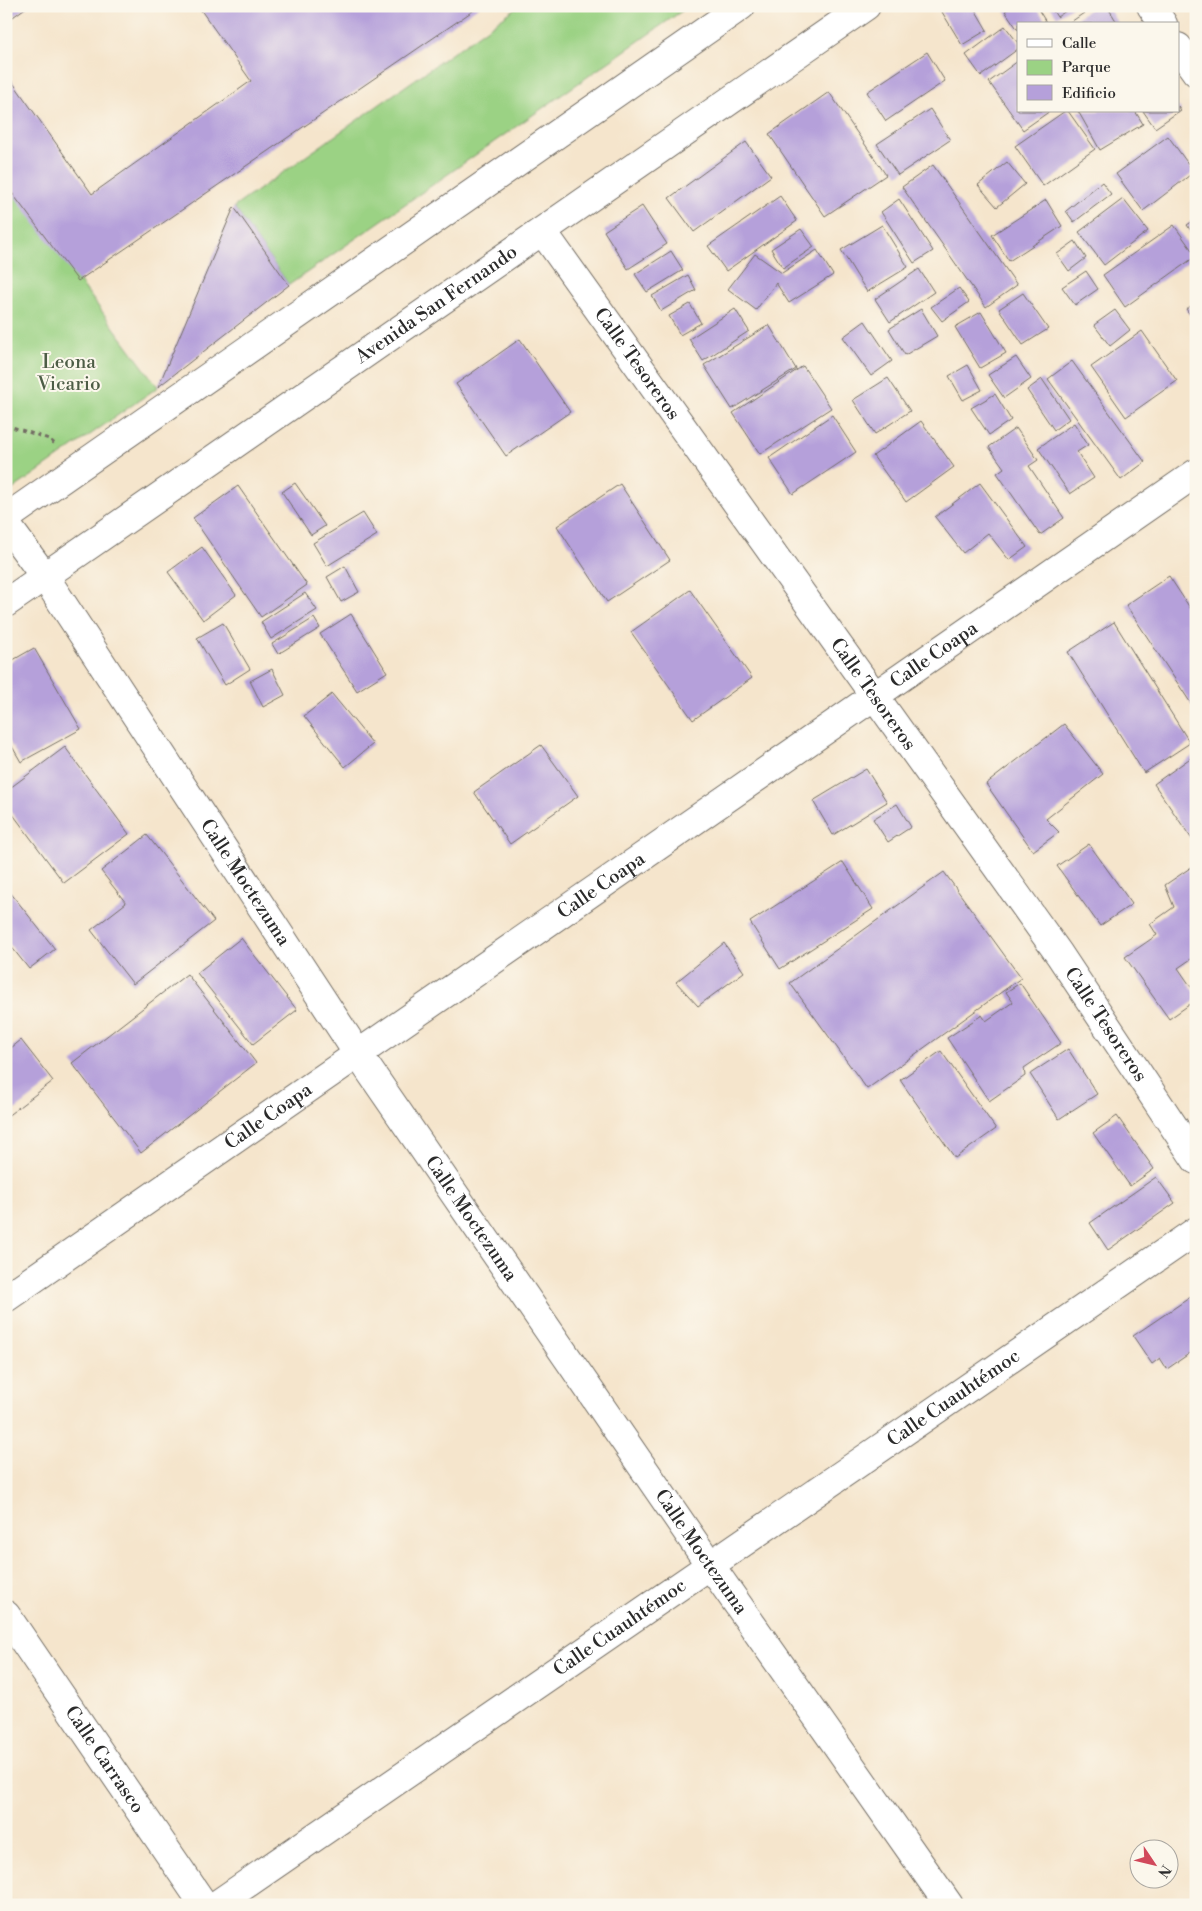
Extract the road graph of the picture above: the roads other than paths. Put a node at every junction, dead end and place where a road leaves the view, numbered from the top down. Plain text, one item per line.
1 (741, 6) edge
2 (866, 6) edge
3 (1151, 6) edge
4 (1162, 22) edge
5 (1180, 50) edge
6 (1196, 72) edge
7 (543, 232) junction
8 (1196, 474) edge
9 (6, 518) edge
10 (6, 524) edge
11 (45, 577) junction
12 (6, 603) edge
13 (874, 696) junction
14 (358, 1054) junction
15 (1196, 1160) edge
16 (1196, 1231) edge
17 (6, 1298) edge
18 (710, 1565) junction
19 (6, 1615) edge
20 (204, 1905) edge
21 (216, 1905) edge
22 (949, 1905) edge

1 - 9 street
2 - 7 street, Avenida San Fernando
3 - 4 street
5 - 6 street
7 - 11 street, Avenida San Fernando
7 - 13 street, Calle Tesoreros
8 - 13 street, Calle Coapa
10 - 11 street, Calle Moctezuma
11 - 12 street, Avenida San Fernando
11 - 14 street, Calle Moctezuma
13 - 14 street, Calle Coapa
13 - 15 street, Calle Tesoreros
14 - 17 street, Calle Coapa
14 - 18 street, Calle Moctezuma
16 - 18 street, Calle Cuauhtémoc
18 - 21 street, Calle Cuauhtémoc
18 - 22 street, Calle Moctezuma
19 - 20 street, Calle Carrasco

